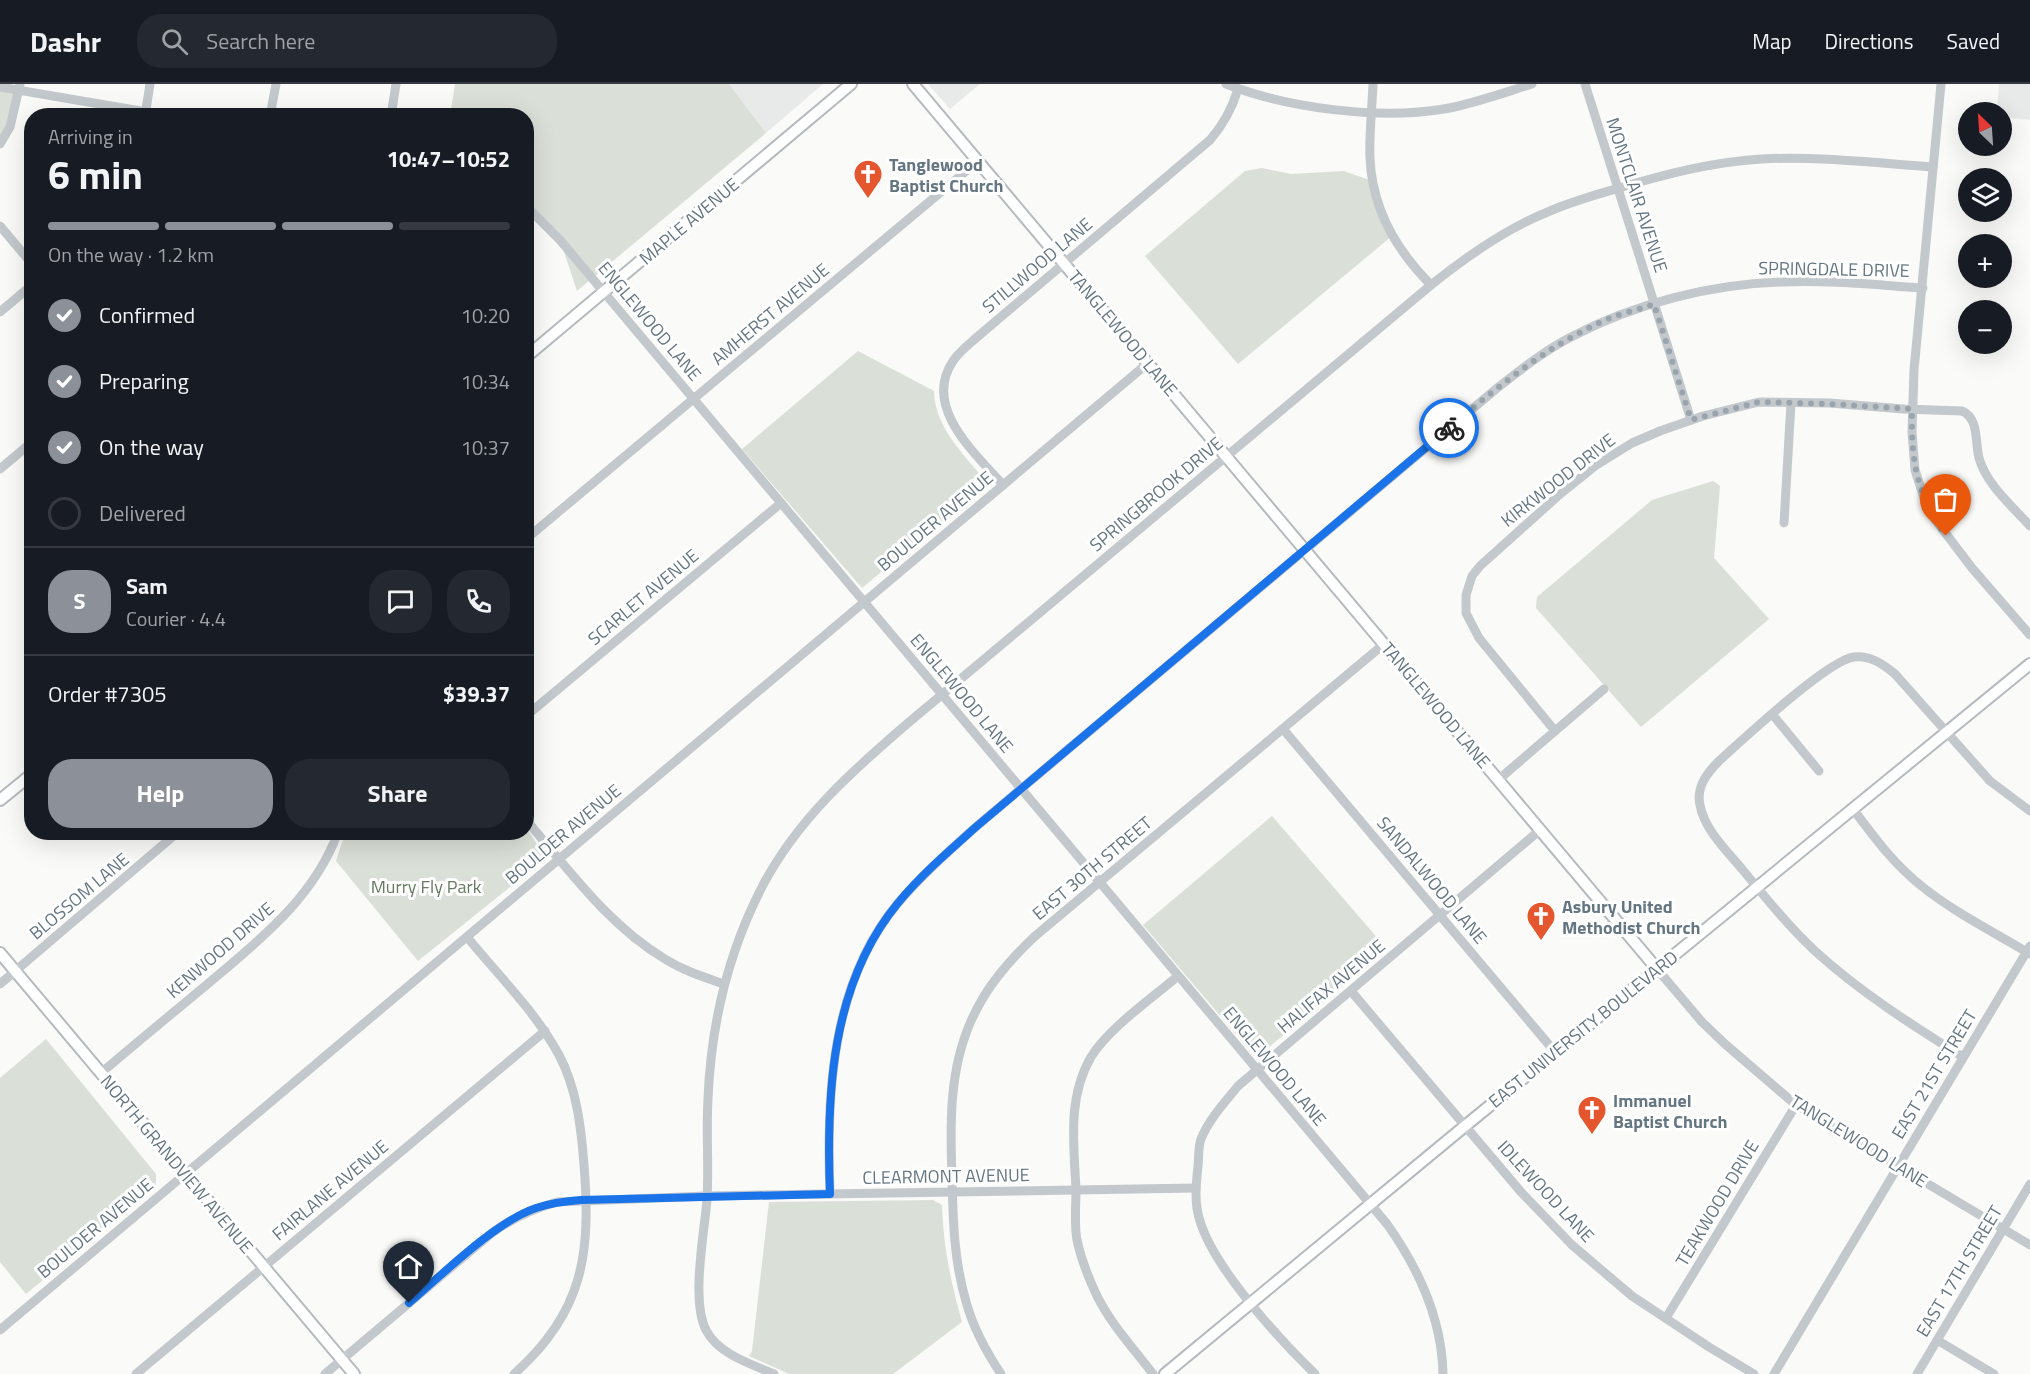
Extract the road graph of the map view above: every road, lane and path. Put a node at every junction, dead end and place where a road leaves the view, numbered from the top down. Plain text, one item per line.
1 (150, 84) edge
2 (276, 84) edge
3 (396, 84) edge
4 (851, 84) edge
5 (913, 84) edge
6 (1226, 84) edge
7 (1373, 84) edge
8 (1532, 84) edge
9 (1585, 84) edge
10 (1941, 84) edge
11 (0, 87) edge
12 (19, 87) edge
13 (1238, 89) junction
14 (118, 108) edge
15 (147, 108) edge
16 (272, 108) edge
17 (392, 108) edge
18 (1372, 113) junction
19 (0, 144) edge
20 (978, 161) junction
21 (1934, 167) junction
22 (1618, 189) junction
23 (534, 214) edge
24 (0, 226) edge
25 (24, 254) edge
26 (1065, 264) junction
27 (1431, 285) junction
28 (1923, 288) junction
29 (24, 292) edge
30 (604, 292) junction
31 (1654, 304) junction
32 (0, 312) edge
33 (534, 350) edge
34 (1148, 363) junction
35 (694, 400) junction
36 (1791, 403) junction
37 (1912, 409) junction
38 (1691, 420) junction
39 (24, 449) edge
40 (1227, 456) junction
41 (0, 469) edge
42 (1003, 485) junction
43 (781, 504) junction
44 (1784, 523) dead end
45 (2030, 526) edge
46 (534, 532) edge
47 (1305, 549) junction
48 (864, 602) junction
49 (2030, 635) edge
50 (1384, 644) junction
51 (2030, 664) edge
52 (1604, 689) dead end
53 (942, 695) junction
54 (534, 709) edge
55 (1772, 714) junction
56 (1283, 729) junction
57 (1555, 731) junction
58 (1946, 733) junction
59 (1819, 771) dead end
60 (24, 780) edge
61 (1498, 780) junction
62 (1021, 789) junction
63 (0, 800) edge
64 (1853, 809) junction
65 (2030, 811) edge
66 (534, 829) edge
67 (1540, 830) junction
68 (169, 840) edge
69 (334, 840) edge
70 (559, 859) junction
71 (1100, 883) junction
72 (1757, 888) junction
73 (1440, 915) junction
74 (466, 937) junction
75 (2029, 951) edge
76 (0, 953) edge
77 (1657, 969) junction
78 (15, 971) junction
79 (1178, 976) junction
80 (0, 984) edge
81 (724, 984) junction
82 (1351, 991) junction
83 (545, 1030) junction
84 (1555, 1052) junction
85 (1963, 1057) junction
86 (1257, 1070) junction
87 (101, 1073) junction
88 (1796, 1105) junction
89 (1465, 1126) junction
90 (1898, 1166) junction
91 (186, 1174) junction
92 (2030, 1184) edge
93 (1196, 1188) junction
94 (1076, 1190) junction
95 (952, 1192) junction
96 (830, 1194) junction
97 (707, 1196) junction
98 (587, 1200) junction
99 (1370, 1205) junction
100 (2003, 1229) junction
101 (2030, 1245) edge
102 (264, 1267) junction
103 (1251, 1303) junction
104 (1666, 1318) junction
105 (0, 1330) edge
106 (1937, 1340) junction
107 (342, 1360) junction
108 (136, 1374) edge
109 (325, 1374) edge
110 (354, 1374) edge
111 (514, 1374) edge
112 (774, 1374) edge
113 (1001, 1374) edge
114 (1153, 1374) edge
115 (1165, 1374) edge
116 (1316, 1374) edge
117 (1443, 1374) edge
118 (1754, 1374) edge
119 (1774, 1374) edge
120 (1917, 1374) edge
121 (1995, 1374) edge

1 - 15 street
2 - 16 street
3 - 17 street
4 - 30 main road, MAPLE AVENUE
5 - 20 main road, TANGLEWOOD LANE
6 - 13 street
7 - 18 street
8 - 18 street
9 - 22 street, MONTCLAIR AVENUE
10 - 21 street
11 - 12 street
12 - 14 street
12 - 19 street
13 - 18 street
13 - 26 street, STILLWOOD LANE
18 - 27 street
20 - 26 main road, TANGLEWOOD LANE
20 - 35 street, AMHERST AVENUE
21 - 22 street, SPRINGBROOK DRIVE
21 - 28 street
22 - 27 street, SPRINGBROOK DRIVE
22 - 31 street, MONTCLAIR AVENUE
23 - 30 street, ENGLEWOOD LANE
24 - 25 street
26 - 34 main road, TANGLEWOOD LANE
26 - 42 street, STILLWOOD LANE
27 - 40 street, SPRINGBROOK DRIVE
28 - 31 street, SPRINGDALE DRIVE
28 - 37 street
29 - 32 street
30 - 33 main road, MAPLE AVENUE
30 - 35 street, ENGLEWOOD LANE
31 - 38 street, MONTCLAIR AVENUE
31 - 47 street, SPRINGDALE DRIVE
34 - 40 main road, TANGLEWOOD LANE
34 - 42 street, BOULDER AVENUE
35 - 43 street, ENGLEWOOD LANE
35 - 46 street, AMHERST AVENUE
36 - 37 street, KIRKWOOD DRIVE
36 - 38 street, KIRKWOOD DRIVE
36 - 44 street
37 - 45 street, KIRKWOOD DRIVE
37 - 49 street
38 - 57 street, KIRKWOOD DRIVE
39 - 41 street
40 - 47 main road, TANGLEWOOD LANE
40 - 53 street, SPRINGBROOK DRIVE
42 - 48 street, BOULDER AVENUE
43 - 48 street, ENGLEWOOD LANE
43 - 54 street, SCARLET AVENUE
47 - 50 main road, TANGLEWOOD LANE
47 - 62 street, SPRINGDALE DRIVE
48 - 53 street, ENGLEWOOD LANE
48 - 70 street, BOULDER AVENUE
50 - 56 street, EAST 30TH STREET
50 - 61 main road, TANGLEWOOD LANE
51 - 58 main road, EAST UNIVERSITY BOULEVARD
52 - 57 street
53 - 62 street, ENGLEWOOD LANE
53 - 81 street, SPRINGBROOK DRIVE
55 - 58 street
55 - 59 street
55 - 72 street
56 - 71 street, EAST 30TH STREET
56 - 73 street, SANDALWOOD LANE
57 - 61 street
58 - 64 main road, EAST UNIVERSITY BOULEVARD
58 - 65 street
60 - 63 main road
61 - 67 main road, TANGLEWOOD LANE
62 - 71 street, ENGLEWOOD LANE
62 - 96 street, SPRINGDALE DRIVE
64 - 72 main road, EAST UNIVERSITY BOULEVARD
64 - 75 street
66 - 70 street
67 - 73 street, HALIFAX AVENUE
67 - 77 main road, TANGLEWOOD LANE
68 - 78 street, BLOSSOM LANE
69 - 87 street, KENWOOD DRIVE
70 - 74 street, BOULDER AVENUE
70 - 81 street
71 - 79 street, ENGLEWOOD LANE
71 - 95 street, EAST 30TH STREET
72 - 77 main road, EAST UNIVERSITY BOULEVARD
72 - 85 street
73 - 82 street, HALIFAX AVENUE
73 - 84 street, SANDALWOOD LANE
74 - 83 street
74 - 91 street, BOULDER AVENUE
75 - 85 street, EAST 21ST STREET
76 - 78 main road, NORTH GRANDVIEW AVENUE
77 - 84 main road, EAST UNIVERSITY BOULEVARD
77 - 88 street, TANGLEWOOD LANE
78 - 80 street, BLOSSOM LANE
78 - 87 main road, NORTH GRANDVIEW AVENUE
79 - 86 street, ENGLEWOOD LANE
79 - 94 street
81 - 97 street, SPRINGBROOK DRIVE
82 - 86 street, HALIFAX AVENUE
82 - 89 street, IDLEWOOD LANE
83 - 98 street
83 - 102 street, FAIRLANE AVENUE
84 - 89 main road, EAST UNIVERSITY BOULEVARD
85 - 90 street, EAST 21ST STREET
86 - 93 street, HALIFAX AVENUE
86 - 99 street, ENGLEWOOD LANE
87 - 91 main road, NORTH GRANDVIEW AVENUE
88 - 90 street, TANGLEWOOD LANE
88 - 104 street, TEAKWOOD DRIVE
89 - 99 main road, EAST UNIVERSITY BOULEVARD
89 - 104 street, IDLEWOOD LANE
90 - 100 street, TANGLEWOOD LANE
90 - 119 street, EAST 21ST STREET
91 - 102 main road, NORTH GRANDVIEW AVENUE
91 - 105 street, BOULDER AVENUE
92 - 100 street, EAST 17TH STREET
93 - 94 street, CLEARMONT AVENUE
93 - 103 street, HALIFAX AVENUE
94 - 95 street, CLEARMONT AVENUE
94 - 114 street
95 - 96 street, CLEARMONT AVENUE
95 - 113 street, EAST 30TH STREET
96 - 97 street, CLEARMONT AVENUE
97 - 98 street, CLEARMONT AVENUE
97 - 112 street, SPRINGBROOK DRIVE
98 - 107 street, CLEARMONT AVENUE
98 - 111 street
99 - 103 main road, EAST UNIVERSITY BOULEVARD
99 - 117 street, ENGLEWOOD LANE
100 - 101 street, TANGLEWOOD LANE
100 - 106 street, EAST 17TH STREET
102 - 107 main road, NORTH GRANDVIEW AVENUE
102 - 108 street, FAIRLANE AVENUE
103 - 115 main road, EAST UNIVERSITY BOULEVARD
103 - 116 street, HALIFAX AVENUE
104 - 118 street, IDLEWOOD LANE
106 - 120 street, EAST 17TH STREET
106 - 121 street
107 - 109 street, CLEARMONT AVENUE
107 - 110 main road, NORTH GRANDVIEW AVENUE

